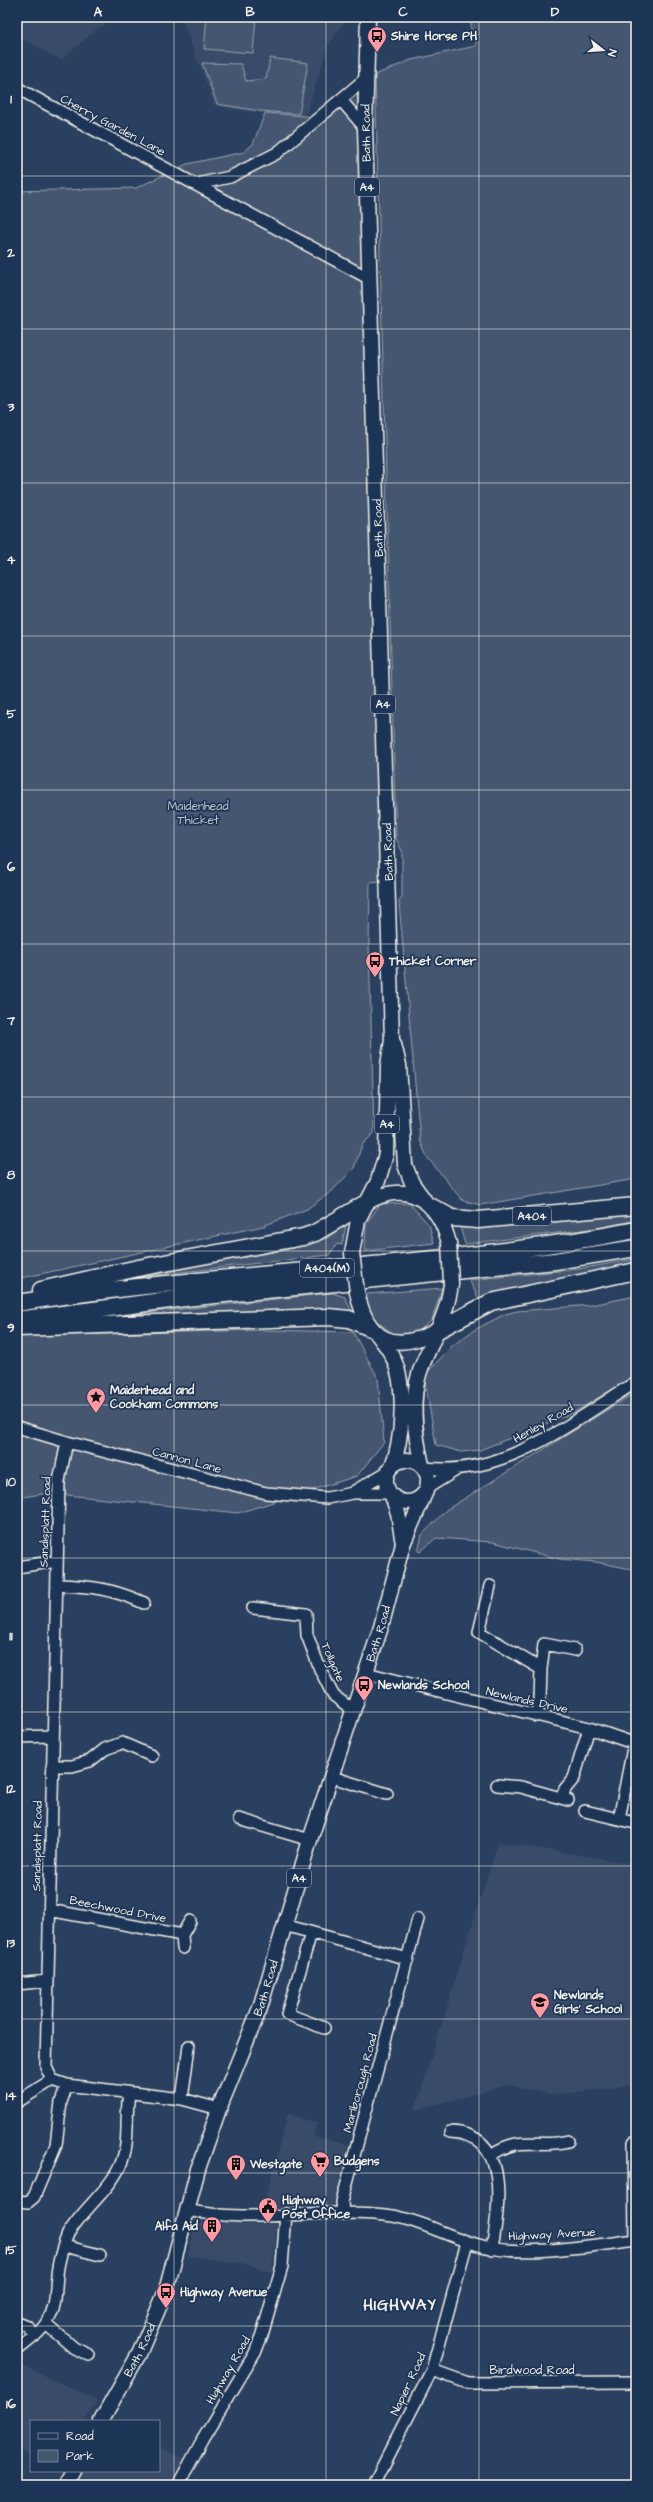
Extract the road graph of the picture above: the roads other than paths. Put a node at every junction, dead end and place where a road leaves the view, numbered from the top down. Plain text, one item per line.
1 (368, 17) edge
2 (366, 79) junction
3 (17, 88) edge
4 (341, 100) junction
5 (365, 128) junction
6 (197, 184) junction
7 (370, 279) junction
8 (392, 1040) junction
9 (366, 1203) junction
10 (428, 1204) junction
11 (636, 1206) edge
12 (636, 1230) edge
13 (636, 1248) edge
14 (636, 1271) edge
15 (17, 1298) edge
16 (17, 1303) edge
17 (17, 1320) edge
18 (17, 1328) edge
19 (438, 1330) junction
20 (374, 1331) junction
21 (636, 1382) edge
22 (17, 1427) edge
23 (66, 1442) junction
24 (423, 1466) junction
25 (389, 1469) junction
26 (457, 1470) junction
27 (426, 1490) junction
28 (353, 1493) junction
29 (391, 1495) junction
30 (404, 1544) junction
31 (57, 1562) junction
32 (17, 1567) edge
33 (57, 1585) junction
34 (490, 1586) dead end
35 (144, 1603) dead end
36 (253, 1608) dead end
37 (575, 1650) dead end
38 (541, 1669) junction
39 (366, 1673) junction
40 (354, 1711) junction
41 (536, 1716) junction
42 (589, 1728) junction
43 (52, 1736) junction
44 (17, 1737) edge
45 (635, 1743) edge
46 (152, 1756) dead end
47 (52, 1766) junction
48 (332, 1777) junction
49 (497, 1785) dead end
50 (387, 1794) dead end
51 (585, 1811) dead end
52 (239, 1819) dead end
53 (619, 1819) junction
54 (635, 1823) edge
55 (310, 1840) junction
56 (48, 1910) junction
57 (418, 1919) dead end
58 (190, 1921) dead end
59 (284, 1925) junction
60 (311, 1933) junction
61 (182, 1935) junction
62 (183, 1948) dead end
63 (408, 1959) junction
64 (48, 1981) junction
65 (17, 1984) edge
66 (324, 2028) dead end
67 (189, 2046) dead end
68 (52, 2080) junction
69 (66, 2085) junction
70 (129, 2094) junction
71 (182, 2099) junction
72 (17, 2102) edge
73 (219, 2108) junction
74 (450, 2132) dead end
75 (568, 2141) dead end
76 (634, 2142) dead end
77 (491, 2155) junction
78 (17, 2201) edge
79 (187, 2210) junction
80 (286, 2214) junction
81 (342, 2214) junction
82 (636, 2240) edge
83 (468, 2242) junction
84 (64, 2246) junction
85 (492, 2249) junction
86 (100, 2255) dead end
87 (17, 2322) edge
88 (46, 2324) junction
89 (35, 2336) junction
90 (20, 2347) dead end
91 (89, 2355) dead end
92 (432, 2370) junction
93 (636, 2382) edge
94 (102, 2420) edge
95 (73, 2472) edge
96 (66, 2485) edge
97 (178, 2485) edge
98 (373, 2485) edge

1 - 2 main road, Bath Road / A4
2 - 4 street
2 - 5 main road, Bath Road / A4
3 - 6 street, Cherry Garden Lane
4 - 5 street
4 - 6 street
5 - 7 main road, Bath Road / A4
6 - 7 street, Cherry Garden Lane
7 - 8 main road, Bath Road / A4
8 - 9 main road, Bath Road / A4
8 - 10 main road, Bath Road / A4
9 - 10 main road
9 - 15 highway
9 - 20 main road, bridge
10 - 11 highway, A404
10 - 19 main road, bridge
12 - 16 highway, A404(M)
13 - 17 highway, A404(M)
14 - 19 highway
18 - 20 highway
19 - 20 main road
19 - 24 main road
20 - 25 main road
21 - 26 street, Henley Road
22 - 23 street, Cannon Lane
23 - 28 street, Cannon Lane
23 - 31 street, Sandisplatt Road
24 - 25 main road
24 - 26 street, Henley Road
24 - 27 main road
25 - 28 street, Cannon Lane
25 - 29 main road
26 - 27 street, Henley Road
27 - 29 main road
27 - 30 main road, Bath Road / A4
28 - 29 street, Cannon Lane
29 - 30 main road, Bath Road / A4
30 - 39 main road, Bath Road / A4
31 - 32 street
31 - 33 street, Sandisplatt Road
33 - 35 street
33 - 43 street, Sandisplatt Road
34 - 38 street
36 - 40 street, Tollgate
37 - 38 street
38 - 41 street
39 - 40 main road, Bath Road / A4
39 - 41 street, Newlands Drive
40 - 48 main road, Bath Road / A4
41 - 42 street, Newlands Drive
42 - 45 street, Newlands Drive
42 - 49 street
43 - 44 street
43 - 47 street, Sandisplatt Road
45 - 53 street
46 - 47 street
47 - 56 street, Sandisplatt Road
48 - 50 street
48 - 55 main road, Bath Road / A4
51 - 53 street
52 - 55 street
53 - 54 street
55 - 59 main road, Bath Road / A4
56 - 61 street, Beechwood Drive
56 - 64 street, Sandisplatt Road
57 - 63 street, Marlborough Road
58 - 61 street
59 - 60 street
59 - 73 main road, Bath Road / A4
60 - 63 street
60 - 66 street
61 - 62 street
63 - 81 street, Marlborough Road
64 - 65 street
64 - 68 street, Sandisplatt Road
67 - 71 street
68 - 69 street
68 - 72 street
69 - 70 street
69 - 78 street
70 - 71 street
70 - 84 street
71 - 73 street
73 - 79 main road, Bath Road / A4
74 - 77 street
75 - 77 street
76 - 82 street
77 - 85 street
79 - 80 street, Highway Avenue
79 - 94 main road, Bath Road / A4
80 - 81 street, Highway Avenue
80 - 97 street, Highway Road
81 - 83 street, Highway Avenue
82 - 85 street, Highway Avenue
83 - 85 street, Highway Avenue
83 - 92 street, Napier Road
84 - 86 street
84 - 88 street
87 - 89 street
88 - 89 street
88 - 91 street
89 - 90 street
92 - 93 street, Birdwood Road
92 - 98 street, Napier Road
95 - 96 main road

